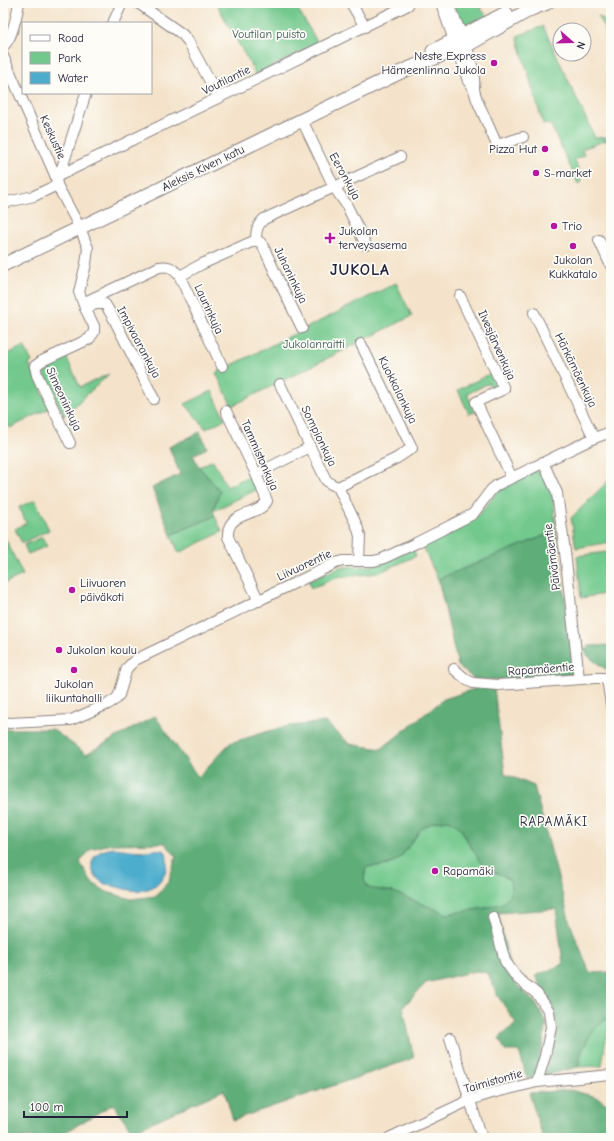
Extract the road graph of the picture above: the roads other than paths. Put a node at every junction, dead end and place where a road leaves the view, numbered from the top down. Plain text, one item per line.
1 (19, 3) edge
2 (122, 3) edge
3 (138, 3) edge
4 (351, 3) edge
5 (441, 3) edge
6 (448, 3) edge
7 (528, 3) edge
8 (546, 3) edge
9 (408, 5) dead end
10 (112, 22) edge
11 (365, 27) junction
12 (459, 43) junction
13 (3, 46) edge
14 (3, 56) edge
15 (86, 94) edge
16 (219, 98) junction
17 (302, 120) junction
18 (523, 137) dead end
19 (400, 157) dead end
20 (56, 181) junction
21 (334, 187) junction
22 (3, 204) edge
23 (80, 228) junction
24 (256, 240) junction
25 (599, 240) dead end
26 (366, 244) dead end
27 (3, 265) edge
28 (611, 266) edge
29 (180, 276) junction
30 (460, 296) dead end
31 (84, 305) junction
32 (534, 313) dead end
33 (302, 328) dead end
34 (361, 344) dead end
35 (222, 366) dead end
36 (280, 384) dead end
37 (154, 399) dead end
38 (226, 411) dead end
39 (611, 432) edge
40 (594, 438) junction
41 (70, 443) dead end
42 (310, 447) junction
43 (543, 462) junction
44 (256, 474) junction
45 (512, 478) junction
46 (338, 487) junction
47 (359, 561) junction
48 (259, 601) junction
49 (454, 670) dead end
50 (579, 679) junction
51 (611, 705) edge
52 (3, 722) edge
53 (493, 917) dead end
54 (450, 1038) dead end
55 (611, 1075) edge
56 (537, 1082) junction
57 (470, 1100) junction
58 (388, 1138) edge
59 (482, 1138) edge

1 - 13 street
2 - 10 street
3 - 16 street
4 - 11 street
5 - 12 street
6 - 12 street
7 - 12 main road, Aleksis Kiven katu
8 - 12 main road, Aleksis Kiven katu
9 - 11 street, Voutilantie
11 - 16 street, Voutilantie
12 - 17 main road, Aleksis Kiven katu
12 - 18 street
14 - 20 street, Keskustie
15 - 20 street
16 - 20 street, Voutilantie
17 - 21 street, Eeronkuja
17 - 23 main road, Aleksis Kiven katu
19 - 21 street
20 - 22 street, Voutilantie
20 - 23 street, Keskustie
21 - 24 street
21 - 26 street, Eeronkuja
23 - 27 main road, Aleksis Kiven katu
23 - 31 street
24 - 29 street
24 - 33 street, Juhaninkuja
25 - 28 street
29 - 31 street, Laurinkuja
29 - 35 street, Laurinkuja
30 - 45 street, Ilvesjärvenkuja
31 - 37 street, Impivaarankuja
31 - 41 street, Simeoninkuja
32 - 40 street, Härkämäenkuja
34 - 46 street, Kuokkalankuja
36 - 42 street, Sompionkuja
38 - 44 street, Tammistonkuja
39 - 40 street, Liivuorentie
40 - 43 street, Liivuorentie
42 - 44 street
42 - 46 street, Sompionkuja
43 - 45 street, Liivuorentie
43 - 50 street, Päivämäentie
44 - 48 street, Tammistonkuja
45 - 47 street, Liivuorentie
46 - 47 street, Sompionkuja
47 - 48 street, Liivuorentie
48 - 52 street, Liivuorentie
49 - 50 street, Rapamäentie
50 - 51 street, Rapamäentie
53 - 56 street
54 - 57 street
55 - 56 street, Taimistontie
56 - 57 street, Taimistontie
57 - 58 street, Taimistontie
57 - 59 street

